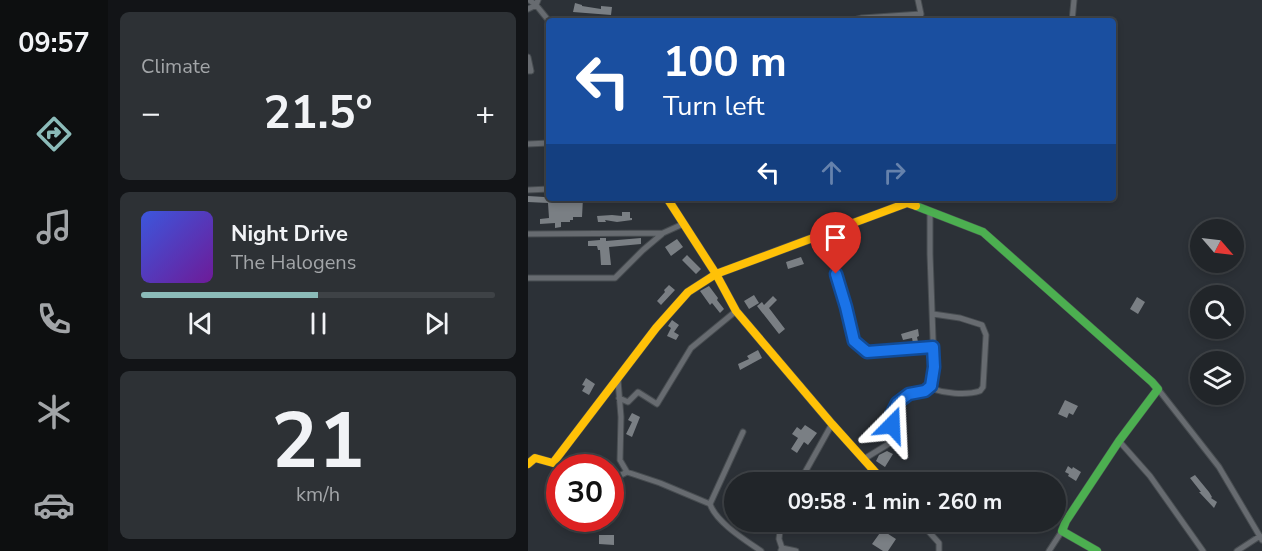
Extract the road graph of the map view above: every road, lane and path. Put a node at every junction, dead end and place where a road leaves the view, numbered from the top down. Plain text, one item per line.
1 (529, 0) edge
2 (918, 0) edge
3 (1074, 0) edge
4 (537, 2) edge
5 (528, 9) edge
6 (547, 18) edge
7 (862, 18) edge
8 (921, 18) edge
9 (1072, 18) edge
10 (528, 57) edge
11 (528, 72) edge
12 (546, 143) edge
13 (528, 144) edge
14 (546, 189) edge
15 (528, 190) edge
16 (668, 201) edge
17 (930, 212) junction
18 (683, 224) junction
19 (663, 233) junction
20 (826, 233) junction
21 (528, 234) edge
22 (716, 274) junction
23 (528, 278) edge
24 (736, 311) junction
25 (933, 314) junction
26 (933, 347) junction
27 (618, 380) junction
28 (929, 388) junction
29 (1158, 389) junction
30 (620, 398) junction
31 (832, 424) junction
32 (743, 432) dead end
33 (1119, 441) junction
34 (560, 454) edge
35 (864, 459) junction
36 (546, 461) edge
37 (528, 464) edge
38 (627, 472) junction
39 (805, 472) edge
40 (875, 472) edge
41 (624, 474) edge
42 (710, 504) junction
43 (1066, 521) edge
44 (780, 532) edge
45 (929, 532) edge
46 (1061, 532) edge
47 (1064, 532) edge
48 (1261, 538) edge
49 (781, 549) edge
50 (761, 551) edge
51 (796, 551) edge
52 (939, 551) edge
53 (1049, 551) edge
54 (1097, 551) edge
55 (1203, 551) edge
56 (1237, 551) edge

1 - 4 street
2 - 8 street
3 - 9 street
4 - 5 street
4 - 6 street
7 - 8 street
10 - 11 street
12 - 13 street
14 - 15 street
16 - 18 street
17 - 20 street
17 - 25 street
17 - 29 street
18 - 19 street
18 - 22 street
19 - 21 street
19 - 23 street
20 - 22 street
20 - 26 street
22 - 24 street
22 - 27 street
24 - 30 street
24 - 31 street
25 - 26 street
25 - 28 street
26 - 28 street
27 - 30 street
27 - 34 street
28 - 35 street
29 - 33 street
29 - 48 street
30 - 38 street
31 - 35 street
31 - 39 street
32 - 42 street
33 - 43 street
33 - 55 street
35 - 40 street
36 - 37 street
38 - 41 street
38 - 42 street
42 - 50 street
44 - 49 street
45 - 52 street
46 - 53 street
47 - 54 street
48 - 56 street
49 - 51 street

